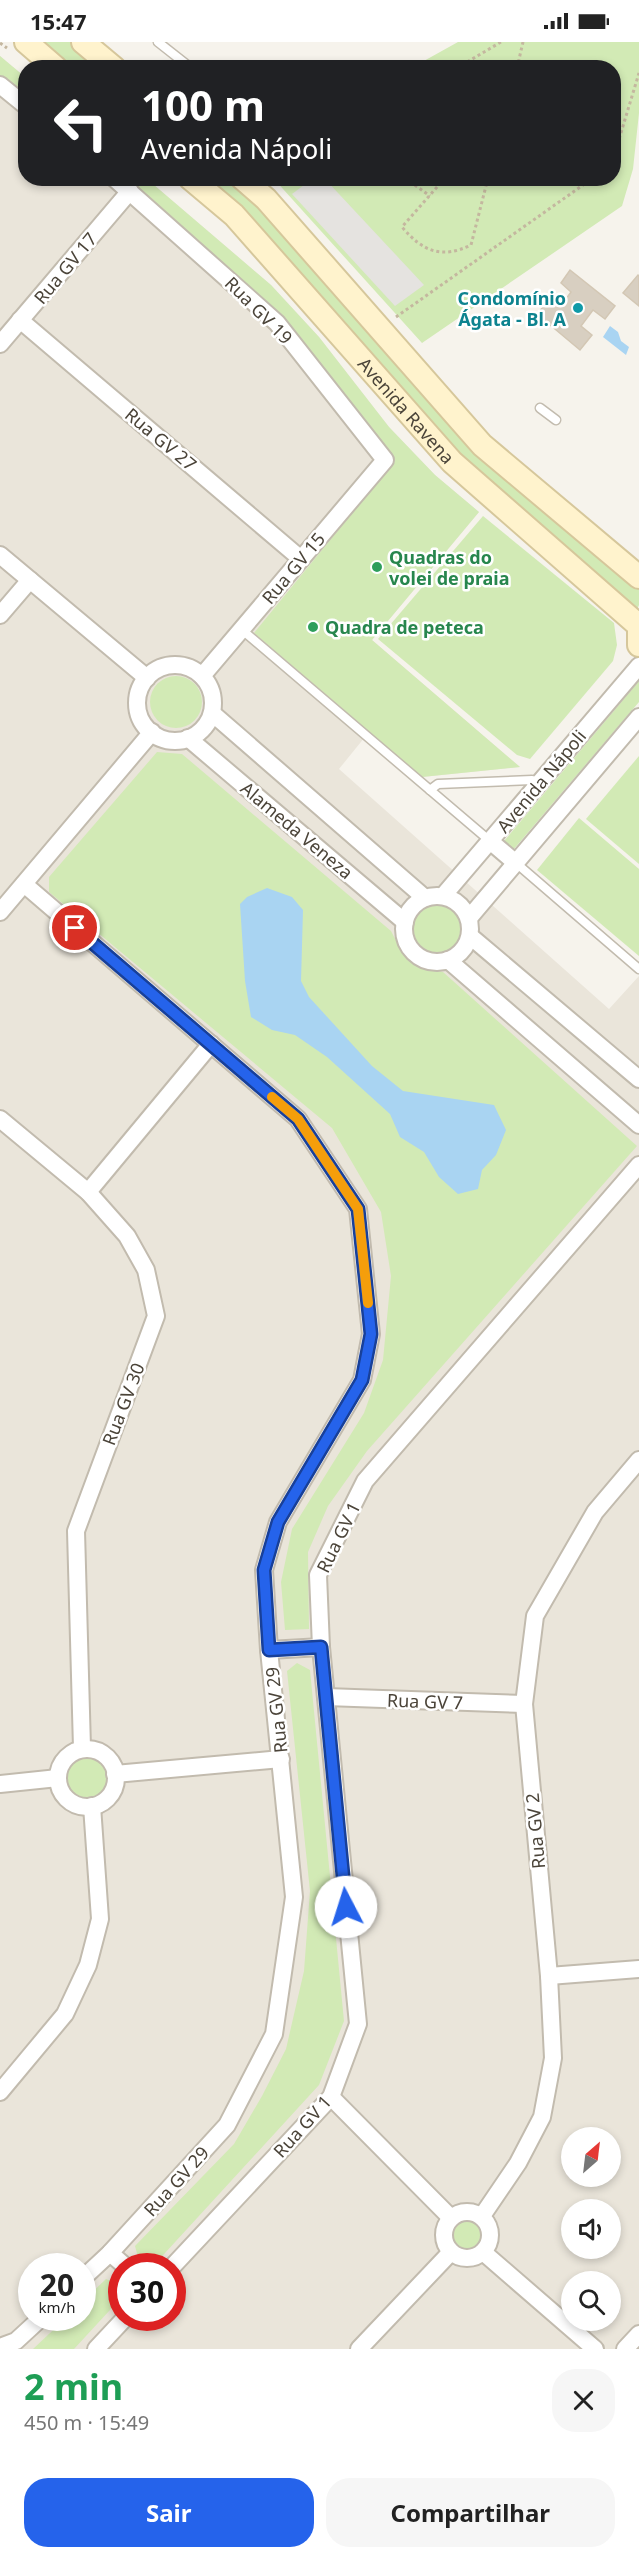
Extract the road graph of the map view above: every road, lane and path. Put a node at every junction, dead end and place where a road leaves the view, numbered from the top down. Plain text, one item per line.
1 (26, 42) edge
2 (83, 42) edge
3 (158, 42) edge
4 (501, 42) edge
5 (523, 42) edge
6 (47, 60) edge
7 (104, 60) edge
8 (180, 60) edge
9 (471, 60) edge
10 (519, 60) edge
11 (639, 73) edge
12 (0, 85) edge
13 (18, 100) edge
14 (621, 133) edge
15 (124, 186) edge
16 (200, 186) edge
17 (251, 186) edge
18 (416, 186) edge
19 (438, 186) edge
20 (486, 186) edge
21 (582, 186) edge
22 (130, 191) junction
23 (430, 196) junction
24 (20, 320) junction
25 (380, 328) junction
26 (0, 344) edge
27 (540, 408) dead end
28 (556, 420) dead end
29 (385, 460) joint
30 (0, 555) edge
31 (301, 559) junction
32 (639, 577) edge
33 (30, 580) junction
34 (0, 615) edge
35 (241, 629) junction
36 (639, 631) edge
37 (639, 666) edge
38 (202, 676) junction
39 (147, 678) junction
40 (212, 713) junction
41 (639, 717) edge
42 (152, 732) junction
43 (188, 738) junction
44 (540, 783) junction
45 (430, 790) junction
46 (490, 841) junction
47 (516, 863) junction
48 (24, 884) junction
49 (443, 896) junction
50 (425, 898) junction
51 (0, 912) edge
52 (469, 918) junction
53 (405, 922) junction
54 (470, 936) junction
55 (448, 960) junction
56 (639, 969) edge
57 (211, 1044) junction
58 (639, 1078) edge
59 (0, 1119) edge
60 (639, 1125) edge
61 (639, 1165) edge
62 (88, 1192) junction
63 (639, 1460) edge
64 (321, 1647) junction
65 (269, 1650) junction
66 (326, 1697) junction
67 (524, 1704) junction
68 (82, 1748) junction
69 (281, 1759) junction
70 (115, 1774) junction
71 (58, 1778) junction
72 (0, 1784) edge
73 (92, 1806) junction
74 (639, 1969) edge
75 (549, 1976) junction
76 (0, 2092) edge
77 (331, 2097) junction
78 (482, 2216) junction
79 (451, 2218) junction
80 (452, 2252) junction
81 (483, 2252) junction
82 (110, 2253) edge
83 (185, 2253) edge
84 (108, 2255) edge
85 (96, 2266) edge
86 (27, 2331) edge
87 (113, 2331) edge
88 (639, 2334) edge
89 (0, 2347) edge
90 (96, 2349) edge
91 (359, 2349) edge
92 (595, 2349) edge
93 (625, 2349) edge

1 - 6 main road
2 - 7 main road
3 - 8 lane
4 - 9 path
5 - 10 path
11 - 14 path
12 - 13 street
15 - 22 street, Rua GV 19
16 - 36 main road, Avenida Ravena
17 - 25 main road, Avenida Ravena
18 - 23 path
19 - 23 path
20 - 23 path
21 - 25 path
22 - 24 street, Rua GV 17
22 - 29 street, Rua GV 19
24 - 26 street, Rua GV 17
24 - 31 street, Rua GV 27
25 - 32 main road, Avenida Ravena
27 - 28 lane
29 - 31 street, Rua GV 15
30 - 33 street
31 - 35 street, Rua GV 15
33 - 34 street
33 - 39 street
35 - 38 street, Rua GV 15
35 - 45 lane
37 - 44 street, Avenida Nápoli
38 - 39 street
38 - 40 street
39 - 42 street
40 - 43 street
40 - 50 street, Alameda Veneza
41 - 47 street, Avenida Nápoli
42 - 43 street
42 - 48 street
43 - 53 street, Alameda Veneza
44 - 45 lane
44 - 46 street, Avenida Nápoli
45 - 46 lane
46 - 47 street
46 - 49 street, Avenida Nápoli
47 - 52 street, Avenida Nápoli
47 - 56 lane
48 - 51 street
48 - 57 street, Rua GV 29
49 - 50 street
49 - 52 street
50 - 53 street
52 - 54 street
53 - 55 street
54 - 55 street
54 - 58 street
55 - 60 street
57 - 62 street
57 - 65 street, Rua GV 29
59 - 62 street, Rua GV 30
61 - 64 street, Rua GV 1
62 - 68 street, Rua GV 30
63 - 67 street, Rua GV 2
64 - 65 street
64 - 66 street, Rua GV 1
65 - 69 street, Rua GV 29
66 - 67 street, Rua GV 7
66 - 77 street, Rua GV 1
67 - 75 street, Rua GV 2
68 - 70 street
68 - 71 street
69 - 70 street
69 - 82 street, Rua GV 29
70 - 73 street
71 - 72 street
71 - 73 street
73 - 76 street
74 - 75 street
75 - 78 street, Rua GV 2
77 - 79 street
77 - 83 street, Rua GV 1
78 - 79 street
78 - 81 street
79 - 80 street
80 - 81 street
80 - 91 street
81 - 92 street
84 - 85 street, Rua GV 29
86 - 89 street
87 - 90 street
88 - 93 street

